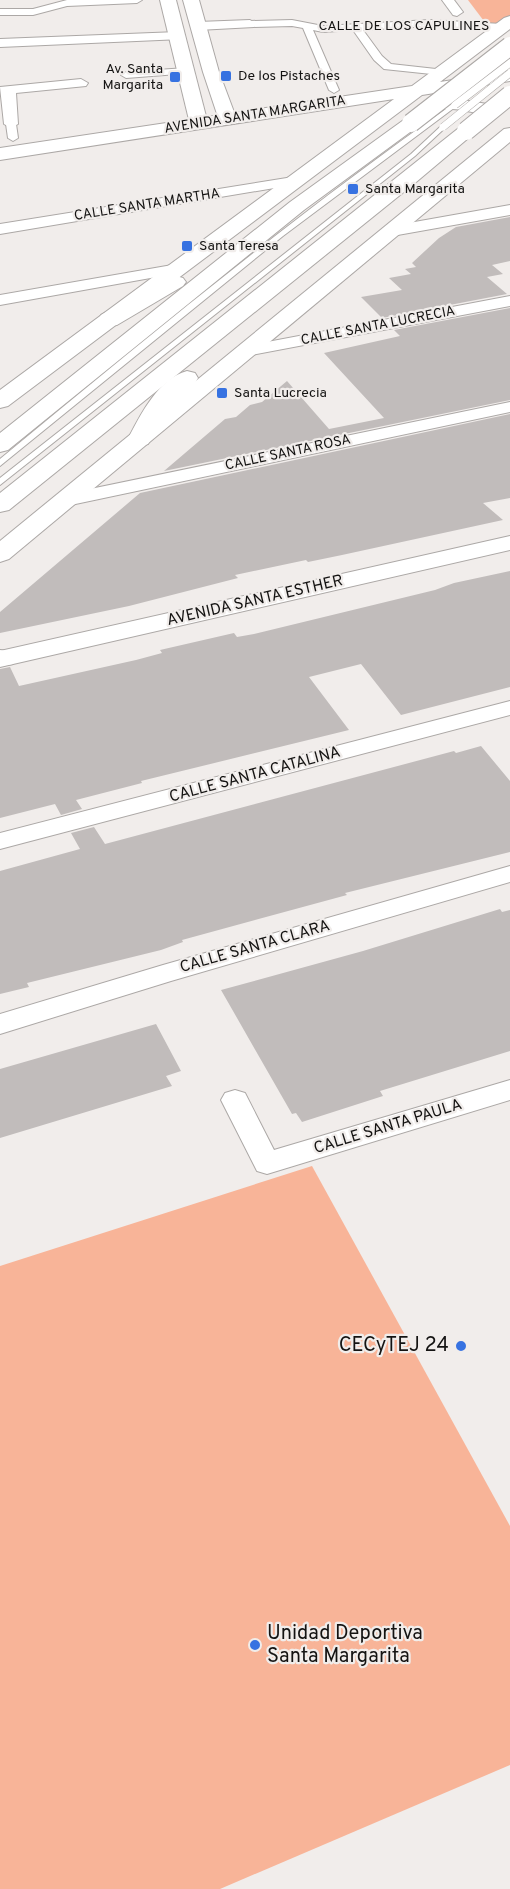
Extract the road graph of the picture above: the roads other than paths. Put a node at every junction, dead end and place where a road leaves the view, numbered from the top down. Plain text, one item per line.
1 (137, 0) edge
2 (448, 0) edge
3 (171, 8) edge
4 (0, 12) edge
5 (458, 12) dead end
6 (195, 14) edge
7 (250, 24) joint
8 (306, 24) junction
9 (506, 24) edge
10 (356, 27) junction
11 (178, 36) junction
12 (0, 43) edge
13 (510, 46) edge
14 (510, 63) edge
15 (187, 71) junction
16 (126, 75) dead end
17 (510, 75) edge
18 (431, 82) junction
19 (81, 83) dead end
20 (5, 91) edge
21 (510, 95) edge
22 (338, 96) junction
23 (481, 108) junction
24 (226, 113) junction
25 (198, 117) junction
26 (372, 123) junction
27 (510, 133) edge
28 (8, 134) edge
29 (0, 154) edge
30 (293, 181) junction
31 (297, 206) junction
32 (510, 210) edge
33 (0, 229) edge
34 (392, 231) junction
35 (310, 258) junction
36 (178, 269) junction
37 (0, 300) edge
38 (510, 300) edge
39 (109, 320) junction
40 (246, 351) junction
41 (2, 399) edge
42 (510, 406) edge
43 (140, 439) junction
44 (0, 445) edge
45 (0, 463) edge
46 (0, 482) edge
47 (66, 500) junction
48 (0, 505) edge
49 (510, 543) edge
50 (0, 554) edge
51 (1, 658) edge
52 (510, 708) edge
53 (0, 841) edge
54 (510, 874) edge
55 (0, 1024) edge
56 (510, 1090) edge
57 (235, 1100) dead end

1 - 4 street
2 - 5 street
3 - 6 street
3 - 11 street
6 - 7 street, CALLE DE LOS CAPULINES
6 - 24 street
7 - 8 street, CALLE DE LOS CAPULINES
8 - 10 street, CALLE DE LOS CAPULINES
8 - 22 street
9 - 10 street, CALLE DE LOS CAPULINES
9 - 18 main road
10 - 18 street
11 - 12 street
11 - 15 street
13 - 31 main road, bridge
14 - 18 main road, AVENIDA SANTA MARGARITA
14 - 45 lane, bridge
15 - 16 street
15 - 25 street
17 - 18 main road, AVENIDA SANTA MARGARITA
17 - 46 lane, bridge
18 - 22 main road, AVENIDA SANTA MARGARITA
18 - 22 main road, AVENIDA SANTA MARGARITA
18 - 23 main road
18 - 26 main road
19 - 20 street
20 - 28 street
21 - 35 main road, bridge
22 - 24 main road, AVENIDA SANTA MARGARITA
22 - 26 main road
23 - 26 main road
23 - 27 main road
24 - 25 main road, AVENIDA SANTA MARGARITA
25 - 28 main road, AVENIDA SANTA MARGARITA
25 - 29 main road, AVENIDA SANTA MARGARITA
26 - 30 main road
27 - 34 main road
30 - 33 street, CALLE SANTA MARTHA
30 - 36 main road
31 - 39 main road
31 - 44 main road
32 - 34 street
34 - 40 main road
35 - 43 main road
35 - 48 main road
36 - 37 street
36 - 39 main road
38 - 40 street, CALLE SANTA LUCRECIA
39 - 41 main road
40 - 43 main road
42 - 47 street, CALLE SANTA ROSA
43 - 47 main road
47 - 50 main road
49 - 51 street, AVENIDA SANTA ESTHER
52 - 53 street, CALLE SANTA CATALINA
54 - 55 street, CALLE SANTA CLARA
56 - 57 street, CALLE SANTA PAULA

